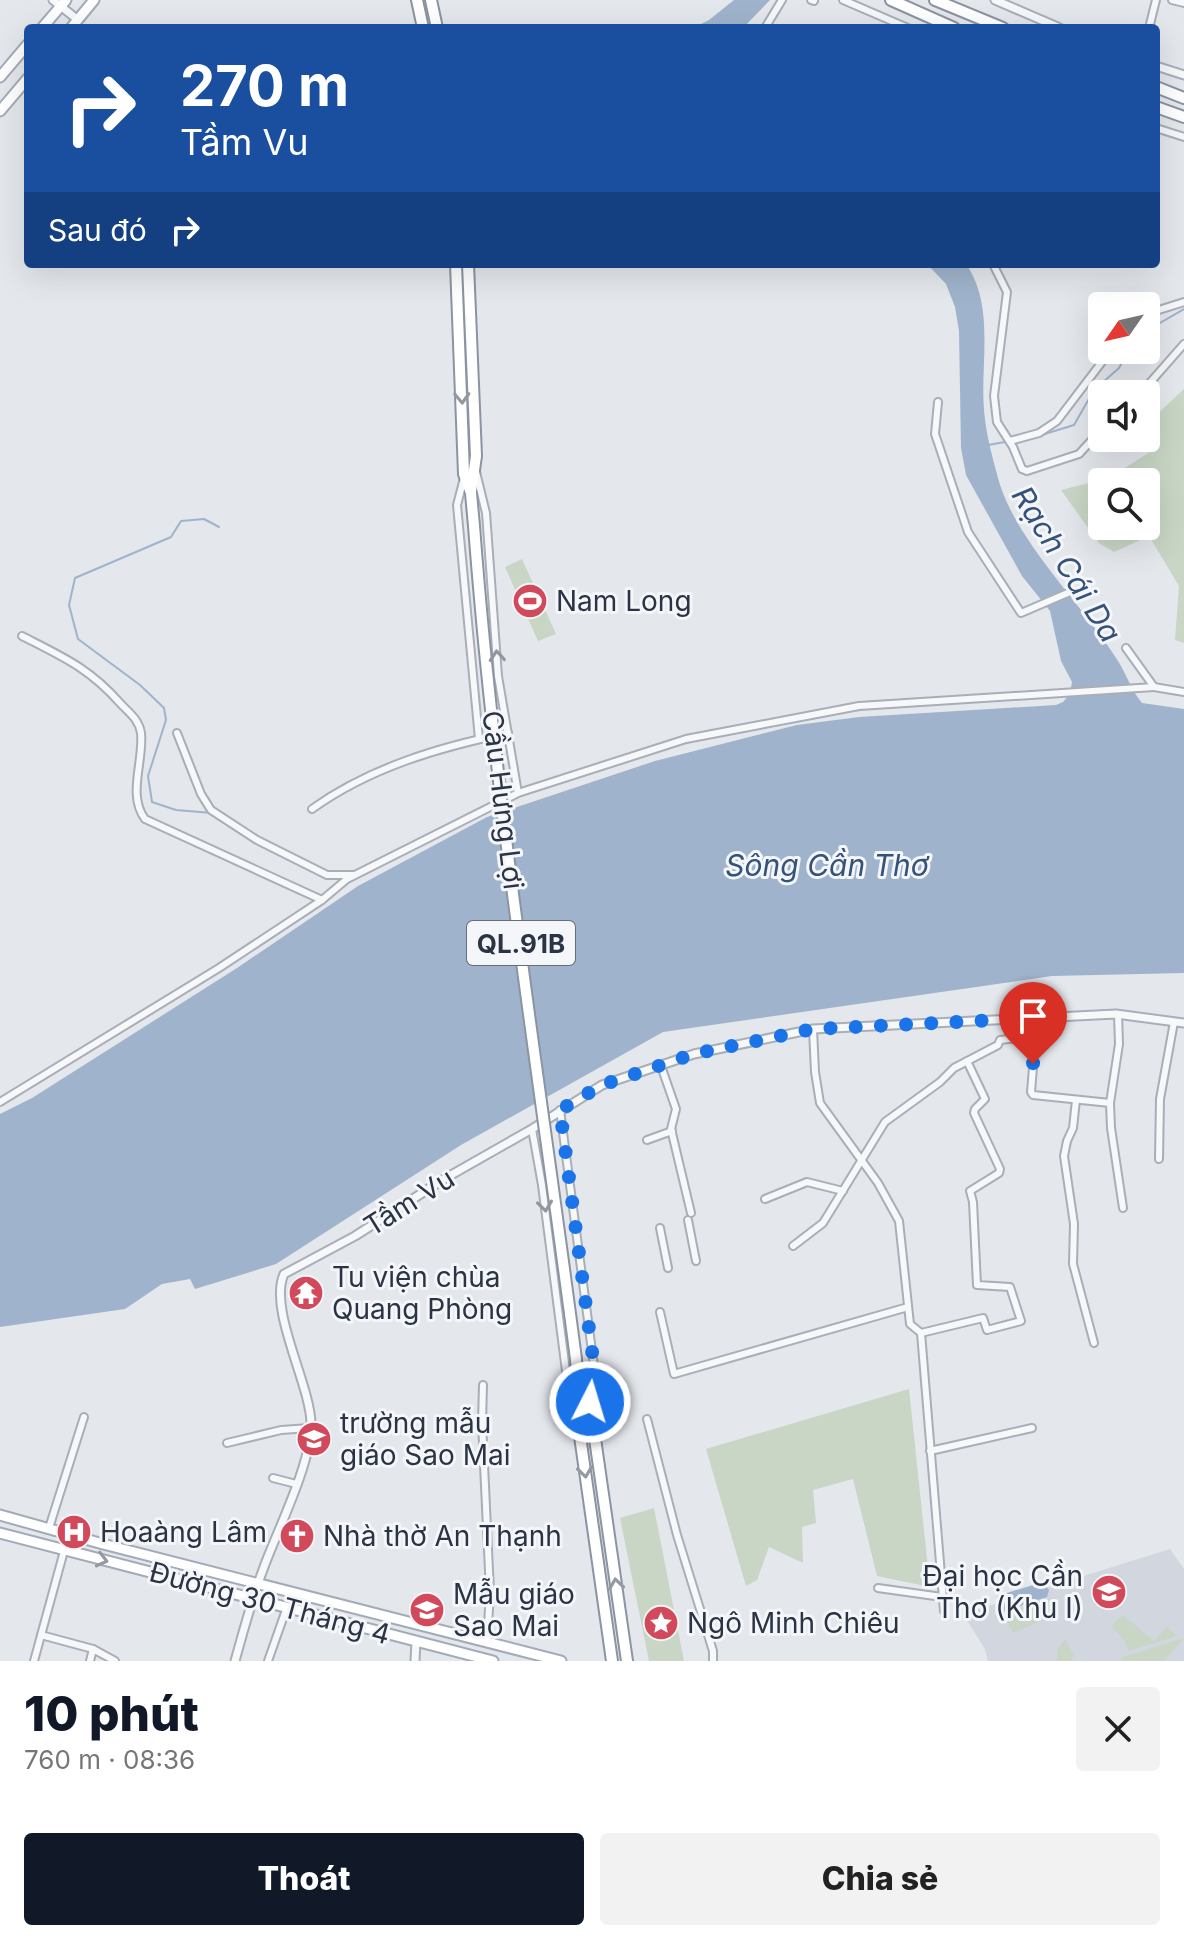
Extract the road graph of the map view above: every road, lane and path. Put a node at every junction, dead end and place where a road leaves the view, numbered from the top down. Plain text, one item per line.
1 (94, 0) edge
2 (417, 0) edge
3 (431, 0) edge
4 (782, 0) edge
5 (843, 0) edge
6 (891, 0) edge
7 (935, 0) edge
8 (995, 0) edge
9 (1156, 0) edge
10 (1172, 0) edge
11 (60, 2) edge
12 (1184, 3) edge
13 (45, 24) edge
14 (74, 24) edge
15 (422, 24) edge
16 (436, 24) edge
17 (767, 24) edge
18 (899, 24) edge
19 (945, 24) edge
20 (993, 24) edge
21 (1051, 24) edge
22 (1150, 24) edge
23 (24, 49) edge
24 (1160, 67) edge
25 (1184, 75) edge
26 (0, 77) edge
27 (24, 83) edge
28 (1160, 89) edge
29 (1184, 98) edge
30 (1160, 108) edge
31 (0, 111) edge
32 (1184, 117) edge
33 (1160, 129) edge
34 (1184, 137) edge
35 (456, 268) edge
36 (468, 268) edge
37 (995, 268) edge
38 (1184, 302) edge
39 (1160, 310) edge
40 (1184, 344) edge
41 (466, 350) junction
42 (1100, 364) edge
43 (1152, 380) edge
44 (938, 402) dead end
45 (1010, 441) junction
46 (1088, 444) edge
47 (470, 473) junction
48 (1070, 592) dead end
49 (22, 636) dead end
50 (1126, 648) dead end
51 (1154, 687) junction
52 (1184, 692) edge
53 (177, 733) dead end
54 (508, 733) junction
55 (479, 739) junction
56 (518, 793) junction
57 (312, 809) dead end
58 (356, 875) junction
59 (325, 897) junction
60 (1118, 1014) junction
61 (1037, 1018) junction
62 (1174, 1022) junction
63 (1184, 1023) edge
64 (813, 1029) junction
65 (1036, 1036) junction
66 (967, 1061) junction
67 (661, 1066) junction
68 (1076, 1100) junction
69 (0, 1102) edge
70 (1110, 1103) junction
71 (560, 1110) junction
72 (532, 1129) junction
73 (672, 1131) junction
74 (647, 1140) dead end
75 (862, 1159) junction
76 (1159, 1159) dead end
77 (843, 1191) junction
78 (765, 1199) dead end
79 (1123, 1208) dead end
80 (660, 1228) dead end
81 (793, 1246) dead end
82 (696, 1261) dead end
83 (668, 1268) dead end
84 (908, 1307) junction
85 (660, 1312) dead end
86 (921, 1333) junction
87 (1094, 1343) dead end
88 (577, 1375) junction
89 (483, 1385) dead end
90 (574, 1394) junction
91 (590, 1402) junction
92 (84, 1417) dead end
93 (647, 1419) dead end
94 (310, 1428) junction
95 (1032, 1428) dead end
96 (227, 1443) dead end
97 (930, 1451) junction
98 (273, 1478) dead end
99 (296, 1484) junction
100 (0, 1515) edge
101 (49, 1528) junction
102 (0, 1533) edge
103 (64, 1551) junction
104 (258, 1582) junction
105 (878, 1588) dead end
106 (253, 1597) junction
107 (942, 1597) junction
108 (287, 1607) junction
109 (944, 1611) dead end
110 (41, 1635) junction
111 (416, 1641) junction
112 (487, 1642) junction
113 (93, 1649) junction
114 (34, 1661) edge
115 (90, 1661) edge
116 (115, 1661) edge
117 (235, 1661) edge
118 (268, 1661) edge
119 (415, 1661) edge
120 (493, 1661) edge
121 (561, 1661) edge
122 (612, 1661) edge
123 (627, 1661) edge
124 (713, 1661) edge

1 - 14 main road
2 - 15 highway
3 - 16 highway
4 - 17 street
5 - 18 street
6 - 19 highway
7 - 20 highway
8 - 21 street
9 - 22 street
10 - 12 street
11 - 13 main road
11 - 14 street
23 - 26 main road
24 - 25 street
27 - 31 main road
28 - 29 highway
30 - 32 highway
33 - 34 street
35 - 41 highway, QL.91B
36 - 41 highway, QL.91B
37 - 45 street
38 - 39 street
40 - 43 street
41 - 47 highway, QL.91B
42 - 45 street
44 - 48 street
45 - 46 street
54 -> 47 street
47 - 55 street
47 - 88 highway, Cầu Hưng Lợi / QL.91B, bridge
49 - 59 street
50 - 51 street
51 - 52 street
51 - 56 street
53 - 58 street
54 - 55 street
54 - 56 street
55 - 57 street
56 - 58 street
58 - 59 street
59 - 69 street
60 - 61 street, Tầm Vu
60 - 62 street, Tầm Vu
60 - 70 street
61 - 64 street, Tầm Vu
61 - 65 street
62 - 63 street, Tầm Vu
62 - 76 street
64 - 67 street, Tầm Vu
64 - 75 street
65 - 66 street
65 - 68 street
66 - 75 street
66 - 86 street
67 - 71 street, Tầm Vu
67 - 73 street
68 - 70 street
68 - 87 street
70 - 79 street
71 - 72 street, Tầm Vu
71 - 91 street
72 -> 90 street
72 - 94 street, Tầm Vu
73 - 74 street
73 - 82 street
75 - 77 street
75 - 84 street
77 - 78 street
77 - 81 street
80 - 83 street
84 - 85 street
84 - 86 street
86 - 97 street
88 - 90 highway, QL.91B
88 - 91 highway, QL.91B
89 - 112 street
90 -> 122 highway, QL.91B
123 -> 91 highway, QL.91B
92 - 101 street
93 - 124 street
94 - 96 street
94 - 99 street
95 - 97 street
97 - 107 street
98 - 99 street
99 - 104 street
100 - 101 main road, Đường 30 Tháng 4
101 - 104 main road, Đường 30 Tháng 4
102 - 103 main road, Đường 30 Tháng 4
103 -> 106 main road, Đường 30 Tháng 4
103 - 110 street
104 - 106 street
104 - 112 main road, Đường 30 Tháng 4
105 - 107 street
106 - 108 main road, Đường 30 Tháng 4
106 - 117 street
107 - 109 street
108 - 111 main road, Đường 30 Tháng 4
108 - 118 street
110 - 113 street
110 - 114 street
111 - 119 street
111 - 120 main road, Đường 30 Tháng 4
112 - 121 main road, Đường 30 Tháng 4
113 - 115 street
113 - 116 street

